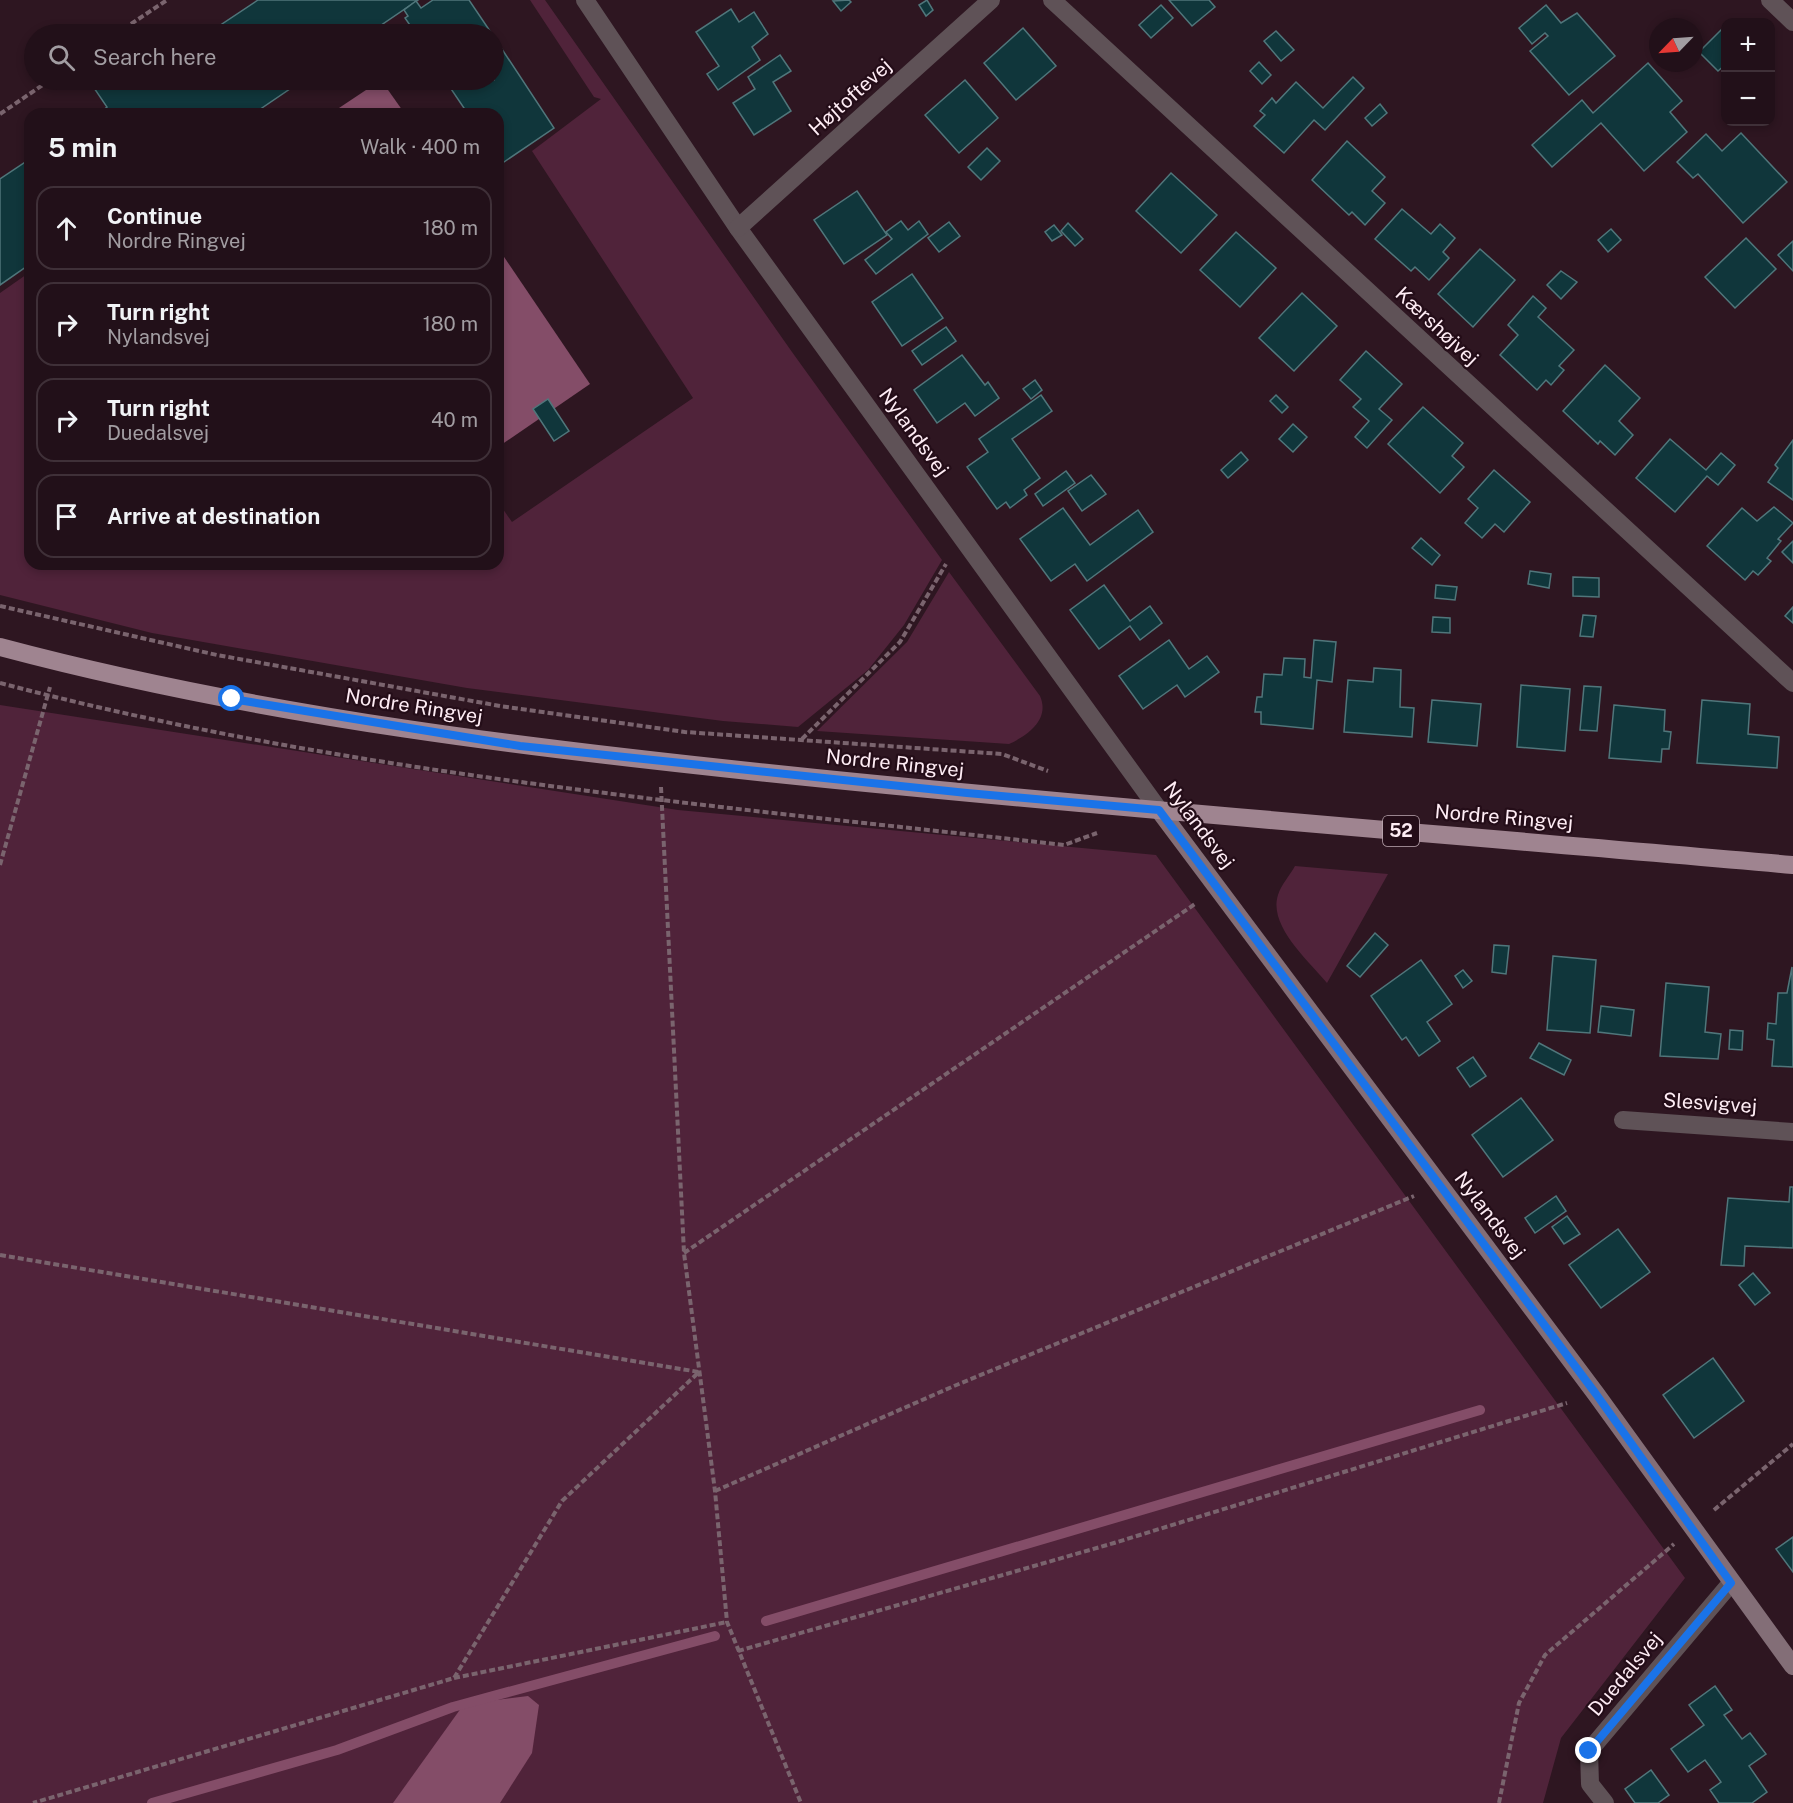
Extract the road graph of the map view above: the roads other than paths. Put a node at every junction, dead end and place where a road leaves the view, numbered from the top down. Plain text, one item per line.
1 (585, 0) edge
2 (991, 0) edge
3 (1052, 0) edge
4 (1770, 0) edge
5 (1793, 22) edge
6 (738, 228) junction
7 (0, 647) edge
8 (1793, 683) edge
9 (1159, 810) junction
10 (1793, 865) edge
11 (1623, 1120) dead end
12 (1793, 1132) edge
13 (1731, 1583) junction
14 (1793, 1666) edge
15 (1605, 1803) edge

1 - 6 street, Nylandsvej
2 - 6 street, Højtoftevej
3 - 8 street, Kærshøjvej
4 - 5 street
6 - 9 street, Nylandsvej
7 - 9 main road, Nordre Ringvej / 52
9 - 10 main road, Nordre Ringvej / 52
9 - 13 street, Nylandsvej
11 - 12 street, Slesvigvej
13 - 14 street, Nylandsvej
13 - 15 street, Duedalsvej

